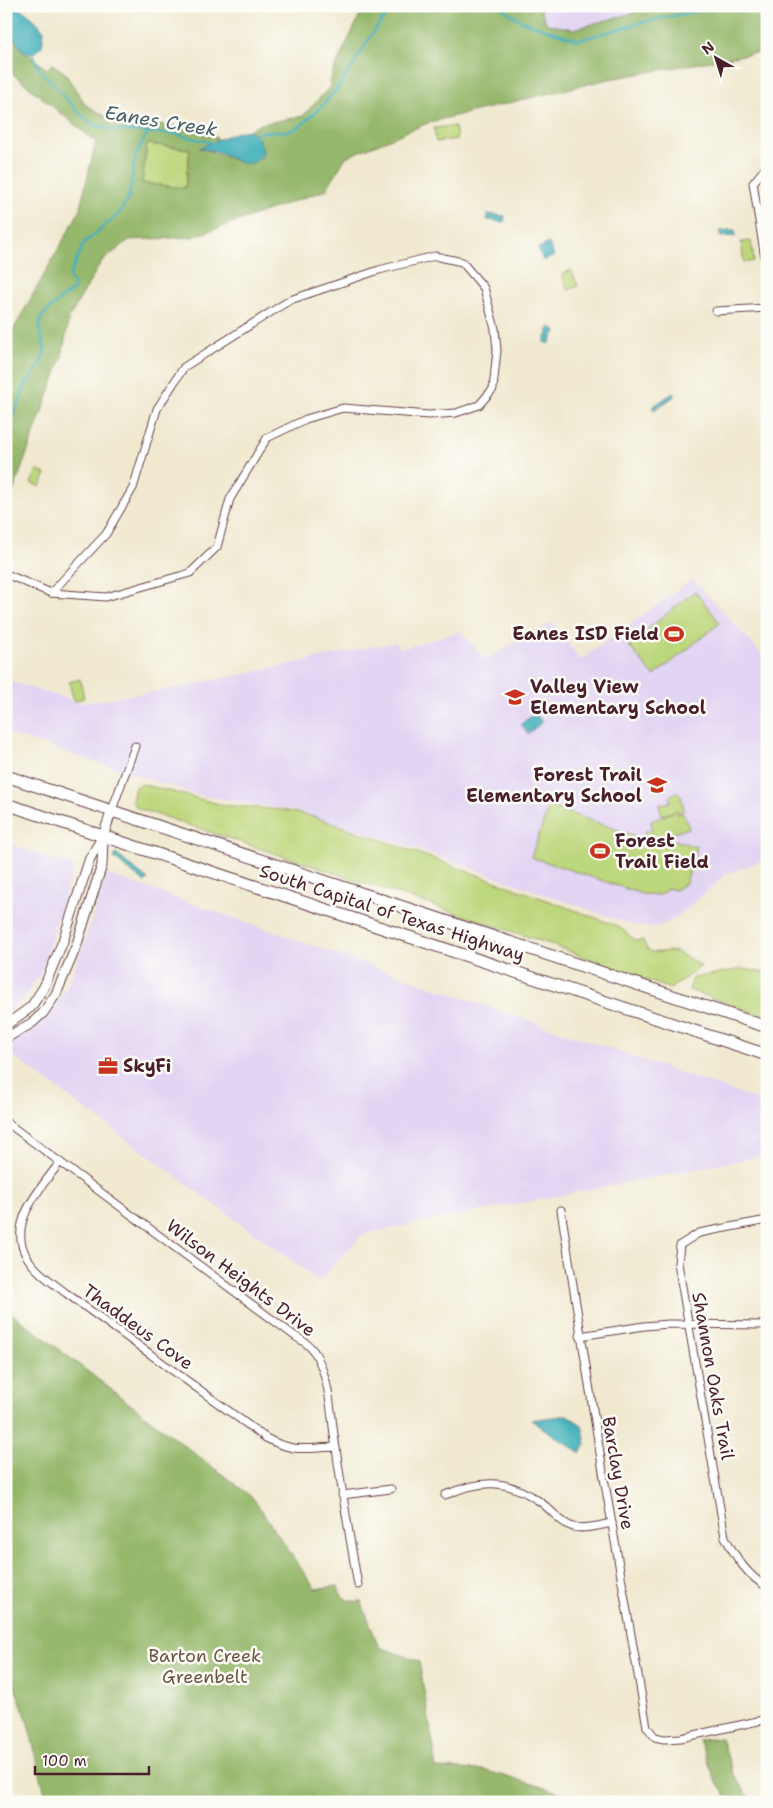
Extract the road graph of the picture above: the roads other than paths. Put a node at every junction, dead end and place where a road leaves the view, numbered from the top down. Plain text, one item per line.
1 (767, 166) edge
2 (767, 271) edge
3 (767, 308) edge
4 (716, 311) dead end
5 (6, 574) edge
6 (51, 593) junction
7 (135, 746) dead end
8 (6, 776) edge
9 (6, 804) edge
10 (112, 810) junction
11 (103, 836) junction
12 (6, 1025) edge
13 (767, 1027) edge
14 (6, 1038) edge
15 (767, 1055) edge
16 (6, 1122) edge
17 (60, 1162) junction
18 (561, 1210) dead end
19 (767, 1220) edge
20 (688, 1323) junction
21 (767, 1325) edge
22 (580, 1336) junction
23 (335, 1446) junction
24 (391, 1490) dead end
25 (445, 1495) dead end
26 (342, 1496) junction
27 (612, 1523) junction
28 (358, 1585) dead end
29 (767, 1587) edge
30 (767, 1719) edge

1 - 2 street
3 - 4 street
5 - 6 street
6 - 6 street
7 - 10 street
8 - 10 highway, South Capital of Texas Highway
9 - 11 highway, South Capital of Texas Highway
10 - 11 street
10 - 13 highway, South Capital of Texas Highway
11 - 12 street
11 - 14 street
11 - 15 highway, South Capital of Texas Highway
16 - 17 street, Wilson Heights Drive
17 - 23 street, Wilson Heights Drive
17 - 23 street, Thaddeus Cove
18 - 22 street, Barclay Drive
19 - 20 street, Shannon Oaks Trail
20 - 21 street
20 - 22 street
20 - 29 street, Shannon Oaks Trail
22 - 27 street, Barclay Drive
23 - 26 street, Wilson Heights Drive
24 - 26 street
25 - 27 street
26 - 28 street, Wilson Heights Drive
27 - 30 street, Barclay Drive

